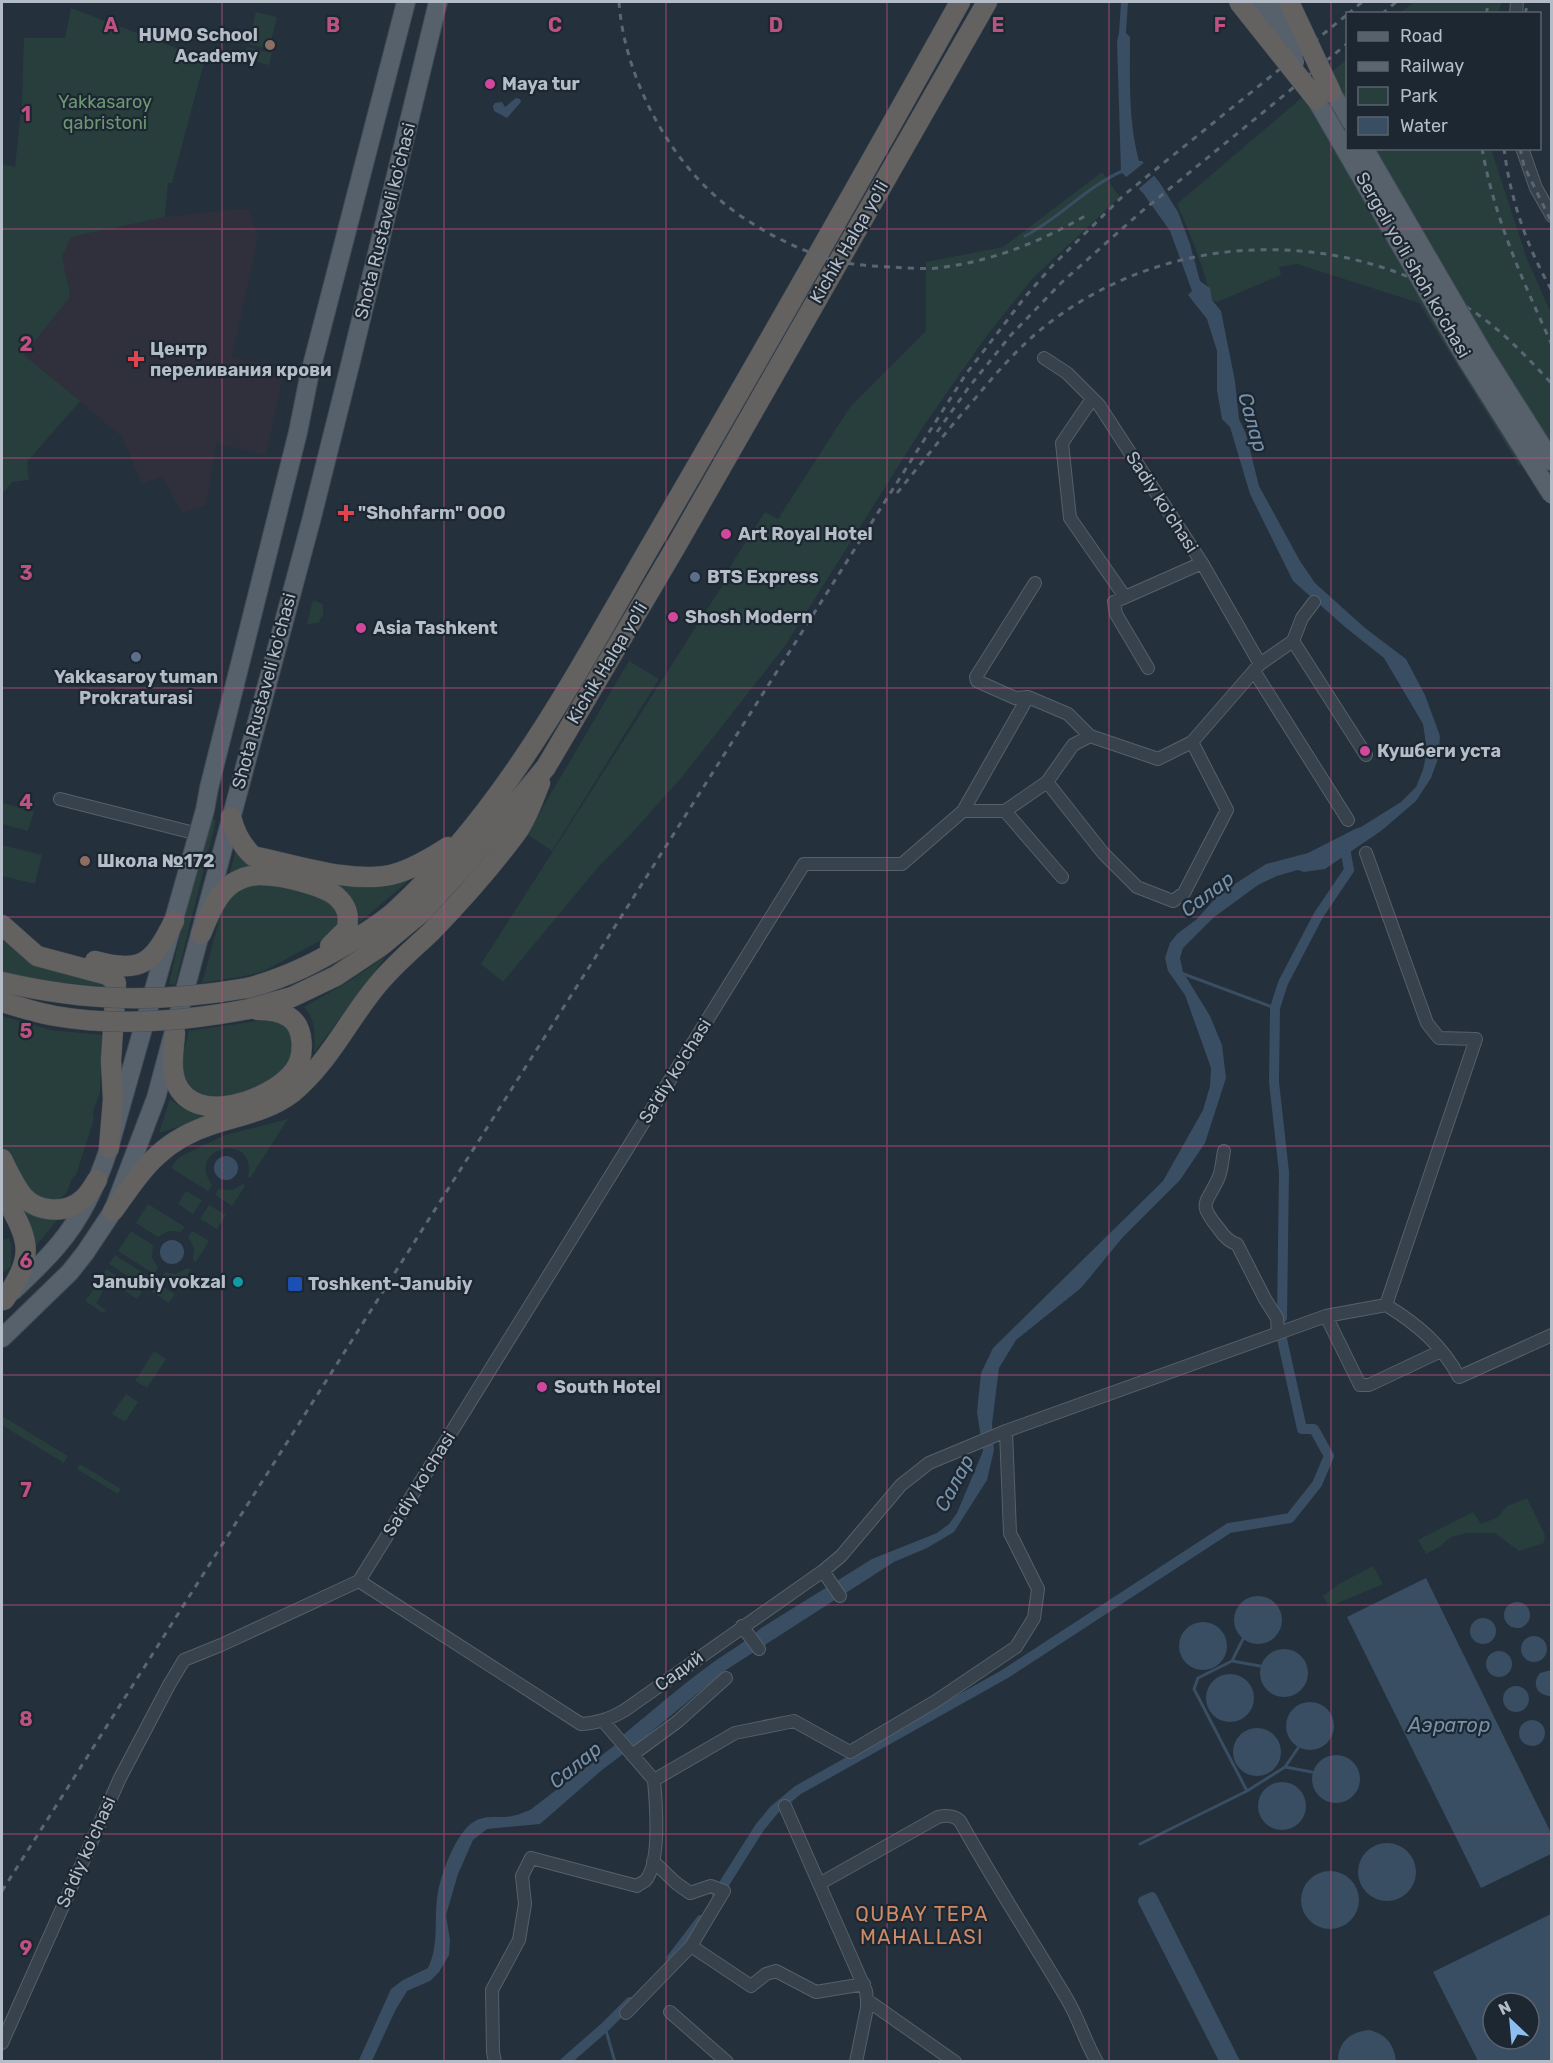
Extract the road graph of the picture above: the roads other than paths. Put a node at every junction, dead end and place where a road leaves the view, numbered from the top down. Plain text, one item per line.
1 (406, 2) edge
2 (438, 2) edge
3 (960, 2) edge
4 (987, 2) edge
5 (1239, 2) edge
6 (1260, 2) edge
7 (1275, 2) edge
8 (1289, 2) edge
9 (1324, 96) junction
10 (1346, 119) edge
11 (1346, 137) edge
12 (882, 142) junction
13 (1353, 150) edge
14 (1365, 150) edge
15 (1523, 150) edge
16 (900, 153) junction
17 (1551, 216) edge
18 (1044, 358) dead end
19 (1092, 399) junction
20 (1551, 462) edge
21 (1551, 495) edge
22 (655, 537) junction
23 (675, 548) junction
24 (1202, 563) junction
25 (1035, 583) dead end
26 (1125, 597) junction
27 (1314, 602) dead end
28 (1293, 640) junction
29 (1257, 667) junction
30 (1148, 668) dead end
31 (1028, 697) junction
32 (1090, 736) junction
33 (1192, 742) junction
34 (1365, 755) dead end
35 (546, 767) junction
36 (1047, 782) junction
37 (60, 799) dead end
38 (963, 811) junction
39 (1005, 811) junction
40 (231, 817) junction
41 (1348, 820) dead end
42 (198, 834) junction
43 (469, 834) junction
44 (1366, 853) dead end
45 (1062, 877) dead end
46 (2, 911) edge
47 (174, 921) junction
48 (2, 925) edge
49 (201, 934) junction
50 (297, 972) junction
51 (2, 982) edge
52 (2, 1002) edge
53 (249, 1009) junction
54 (175, 1033) junction
55 (109, 1148) junction
56 (1224, 1151) dead end
57 (2, 1160) edge
58 (98, 1180) junction
59 (2, 1192) edge
60 (113, 1211) junction
61 (3, 1302) edge
62 (1386, 1305) junction
63 (1326, 1316) junction
64 (1278, 1333) junction
65 (1551, 1335) edge
66 (2, 1338) edge
67 (1441, 1351) junction
68 (1001, 1433) junction
69 (823, 1571) junction
70 (359, 1581) junction
71 (840, 1596) dead end
72 (742, 1626) junction
73 (759, 1649) dead end
74 (726, 1678) dead end
75 (603, 1721) junction
76 (631, 1754) junction
77 (654, 1780) junction
78 (785, 1806) dead end
79 (653, 1861) junction
80 (819, 1884) junction
81 (691, 1946) junction
82 (864, 1984) junction
83 (867, 2000) junction
84 (670, 2012) dead end
85 (626, 2013) dead end
86 (2, 2043) edge
87 (495, 2061) edge
88 (727, 2061) edge
89 (856, 2061) edge
90 (955, 2061) edge
91 (1097, 2061) edge

1 - 42 main road, Shota Rustaveli ko'chasi
2 - 40 main road, Shota Rustaveli ko'chasi
3 - 12 highway, Kichik Halqa yo'li
4 - 16 highway, Kichik Halqa yo'li
5 - 9 highway, bridge
6 - 9 main road, Sergeli yo‘li shoh ko‘chasi, bridge
7 - 9 main road, Sergeli yo‘li shoh ko‘chasi, bridge
8 - 9 highway, bridge
9 - 10 main road, Sergeli yo‘li shoh ko‘chasi
9 - 11 main road, Sergeli yo‘li shoh ko‘chasi, bridge
12 - 16 highway
12 - 22 highway, Kichik Halqa yo'li
13 - 21 main road, Sergeli yo‘li shoh ko‘chasi, bridge
14 - 20 main road, Sergeli yo‘li shoh ko‘chasi, bridge
15 - 17 street
16 - 23 highway, Kichik Halqa yo'li
18 - 19 street, Sadiy ko'chasi
19 - 24 street, Sadiy ko'chasi
19 - 26 street
22 - 23 highway
22 - 43 highway, Kichik Halqa yo'li
23 - 35 highway, Kichik Halqa yo'li
24 - 26 street
24 - 29 street, Sadiy ko'chasi
25 - 31 street
26 - 30 street
27 - 28 street
28 - 29 street
28 - 34 street
29 - 33 street
29 - 41 street, Sadiy ko'chasi
31 - 32 street
31 - 38 street
32 - 33 street
32 - 36 street
33 - 36 street
35 - 53 highway, Kichik Halqa yo'li
35 - 60 highway
36 - 39 street
37 - 42 street
38 - 39 street
38 - 70 street, Sa'diy ko'chasi
39 - 45 street
40 - 43 highway
40 - 49 main road, Shota Rustaveli ko'chasi
42 - 47 main road, Shota Rustaveli ko'chasi
43 - 50 highway, Kichik Halqa yo'li
44 - 62 street
46 - 47 highway
47 - 55 main road, Shota Rustaveli ko'chasi
48 - 55 highway
49 - 50 highway
49 - 54 main road, Shota Rustaveli ko'chasi
50 - 51 highway, Kichik Halqa yo'li, bridge
52 - 53 highway, Kichik Halqa yo'li, bridge
53 - 54 highway
54 - 60 main road, Shota Rustaveli ko'chasi
55 - 58 main road, Shota Rustaveli ko'chasi
56 - 64 street
57 - 58 highway
58 - 61 main road, Shota Rustaveli ko'chasi
59 - 61 highway
60 - 66 main road, Shota Rustaveli ko'chasi
62 - 63 street, Садий
62 - 67 street
63 - 64 street, Садий
63 - 67 street
64 - 68 street, Садий
65 - 67 street
68 - 69 street, Садий
68 - 77 street
69 - 71 street
69 - 72 street, Садий
70 - 75 street
70 - 86 street, Sa'diy ko'chasi
72 - 73 street
72 - 75 street, Садий
74 - 76 street
75 - 76 street
76 - 77 street
77 - 79 street
78 - 80 street
79 - 81 street
79 - 87 street
80 - 82 street
80 - 91 street
81 - 82 street
81 - 85 street
82 - 83 street
83 - 89 street
83 - 90 street
84 - 88 street

